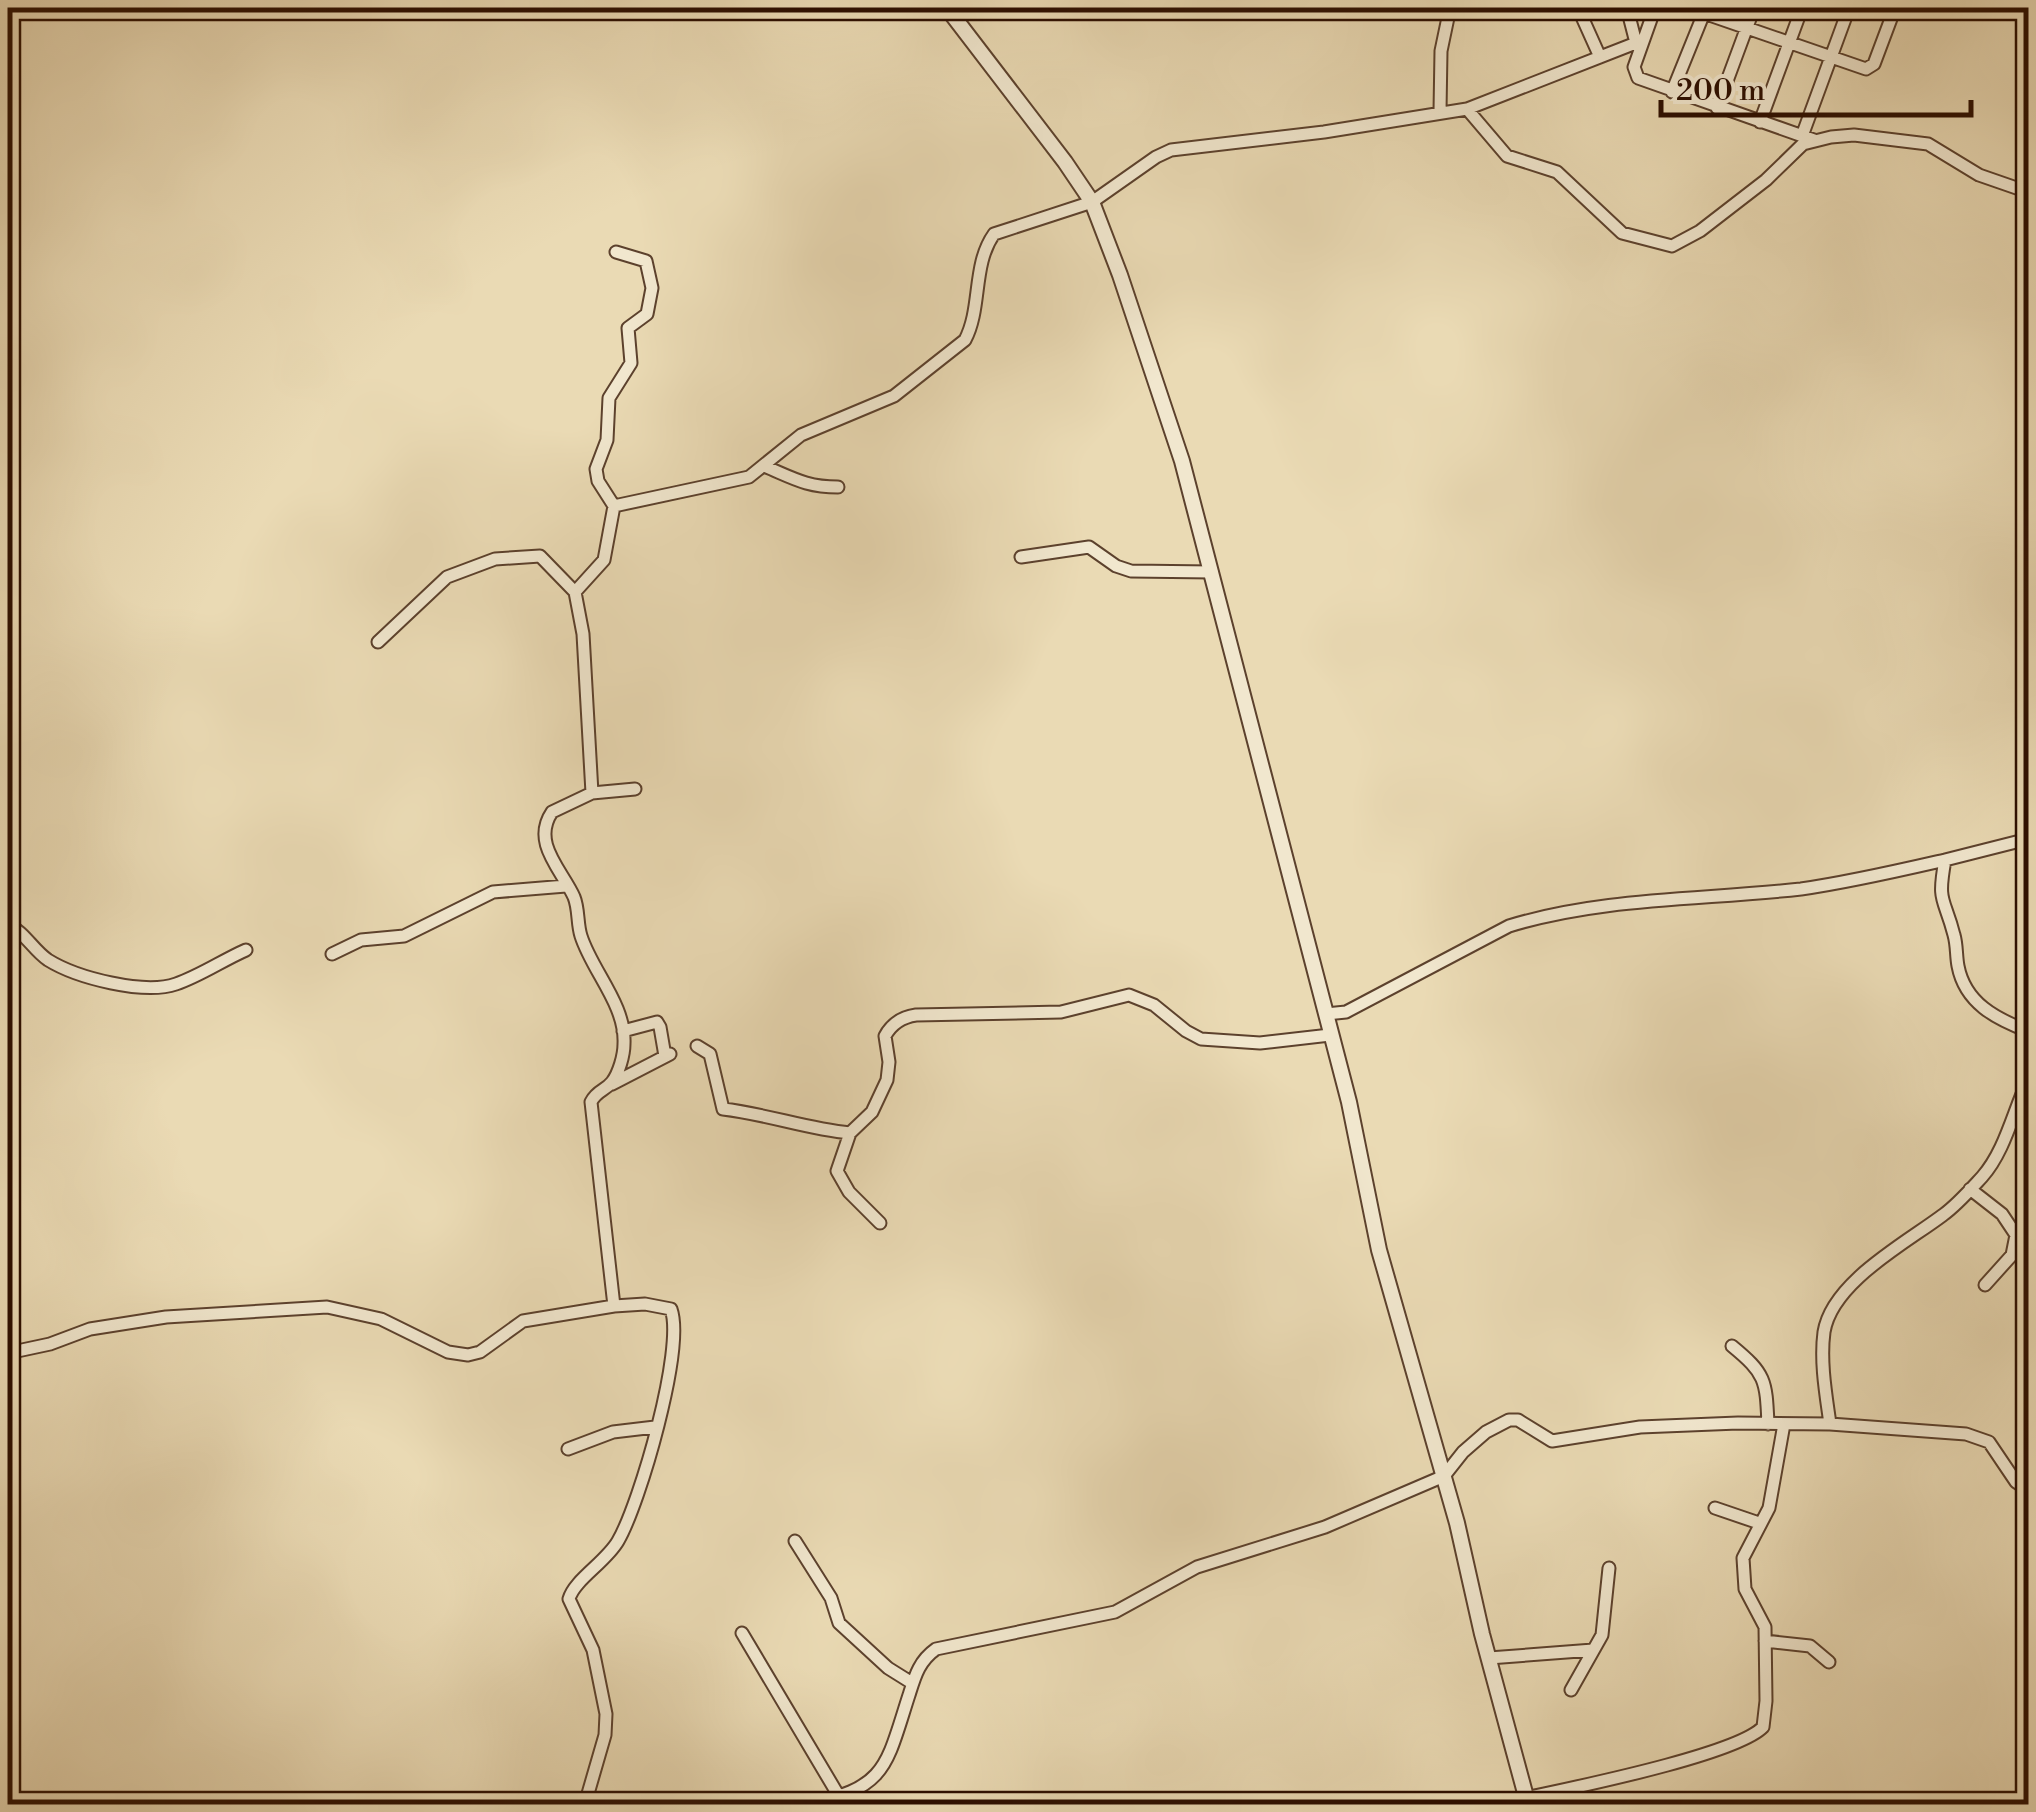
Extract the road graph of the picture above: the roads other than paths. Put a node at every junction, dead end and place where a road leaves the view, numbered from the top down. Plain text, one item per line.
1 (946, 8) edge
2 (1450, 8) edge
3 (1578, 8) edge
4 (1627, 8) edge
5 (1654, 8) edge
6 (1689, 8) edge
7 (1754, 8) edge
8 (1802, 8) edge
9 (1849, 8) edge
10 (1895, 8) edge
11 (1705, 10) edge
12 (1746, 28) junction
13 (1639, 42) junction
14 (1790, 42) junction
15 (1600, 56) junction
16 (1832, 58) junction
17 (1672, 92) junction
18 (1717, 108) junction
19 (1467, 109) junction
20 (1440, 112) junction
21 (1760, 122) junction
22 (1808, 138) junction
23 (2028, 192) edge
24 (1092, 202) junction
25 (616, 252) dead end
26 (764, 466) junction
27 (838, 487) dead end
28 (614, 506) junction
29 (1022, 557) dead end
30 (1212, 572) junction
31 (574, 592) junction
32 (378, 642) dead end
33 (592, 783) junction
34 (635, 789) dead end
35 (2028, 839) edge
36 (1945, 860) junction
37 (566, 886) junction
38 (8, 925) edge
39 (246, 950) dead end
40 (332, 954) dead end
41 (1326, 1014) junction
42 (623, 1031) junction
43 (2028, 1031) edge
44 (1330, 1036) junction
45 (696, 1046) dead end
46 (2028, 1080) edge
47 (611, 1084) junction
48 (850, 1133) junction
49 (1970, 1189) junction
50 (880, 1223) dead end
51 (1986, 1285) dead end
52 (614, 1306) junction
53 (1732, 1346) dead end
54 (8, 1353) edge
55 (1768, 1424) junction
56 (1784, 1424) junction
57 (1830, 1424) junction
58 (655, 1427) junction
59 (568, 1449) dead end
60 (1444, 1476) junction
61 (2028, 1490) edge
62 (1715, 1508) dead end
63 (1758, 1523) junction
64 (795, 1541) dead end
65 (1609, 1568) dead end
66 (742, 1633) dead end
67 (1765, 1640) junction
68 (1593, 1650) junction
69 (1488, 1658) junction
70 (1829, 1662) dead end
71 (912, 1684) junction
72 (1571, 1690) dead end
73 (840, 1798) junction
74 (1527, 1801) edge
75 (585, 1804) edge
76 (808, 1804) edge

1 - 24 street
2 - 20 street
3 - 15 street
4 - 13 street
5 - 13 street
6 - 11 street
7 - 12 street
8 - 14 street
9 - 16 street
10 - 16 street
11 - 12 street
11 - 17 street
12 - 14 street
12 - 18 street
13 - 15 street
13 - 17 street
14 - 16 street
14 - 21 street
15 - 19 street
16 - 22 street
17 - 18 street
18 - 21 street
19 - 20 street
19 - 22 street
20 - 24 street
21 - 22 street
22 - 23 street
24 - 26 street
24 - 30 street
25 - 28 street
26 - 27 street
26 - 28 street
28 - 31 street
29 - 30 street
30 - 41 street
31 - 32 street
31 - 33 street
33 - 34 street
33 - 37 street
35 - 36 street
36 - 41 street
36 - 43 street
37 - 40 street
37 - 42 street
38 - 39 street
41 - 44 street
42 - 47 street
42 - 47 street
44 - 48 street
44 - 60 street
45 - 48 street
46 - 49 street
47 - 52 street
48 - 50 street
49 - 51 street
49 - 57 street
52 - 54 street
52 - 58 street
53 - 55 street
55 - 56 street
55 - 60 street
56 - 57 street
56 - 63 street
57 - 61 street
58 - 59 street
58 - 75 street
60 - 69 street
60 - 71 street
62 - 63 street
63 - 67 street
64 - 71 street
65 - 68 street
66 - 73 street
67 - 70 street
67 - 74 street
68 - 69 street
68 - 72 street
69 - 74 street
71 - 73 street
73 - 76 street

